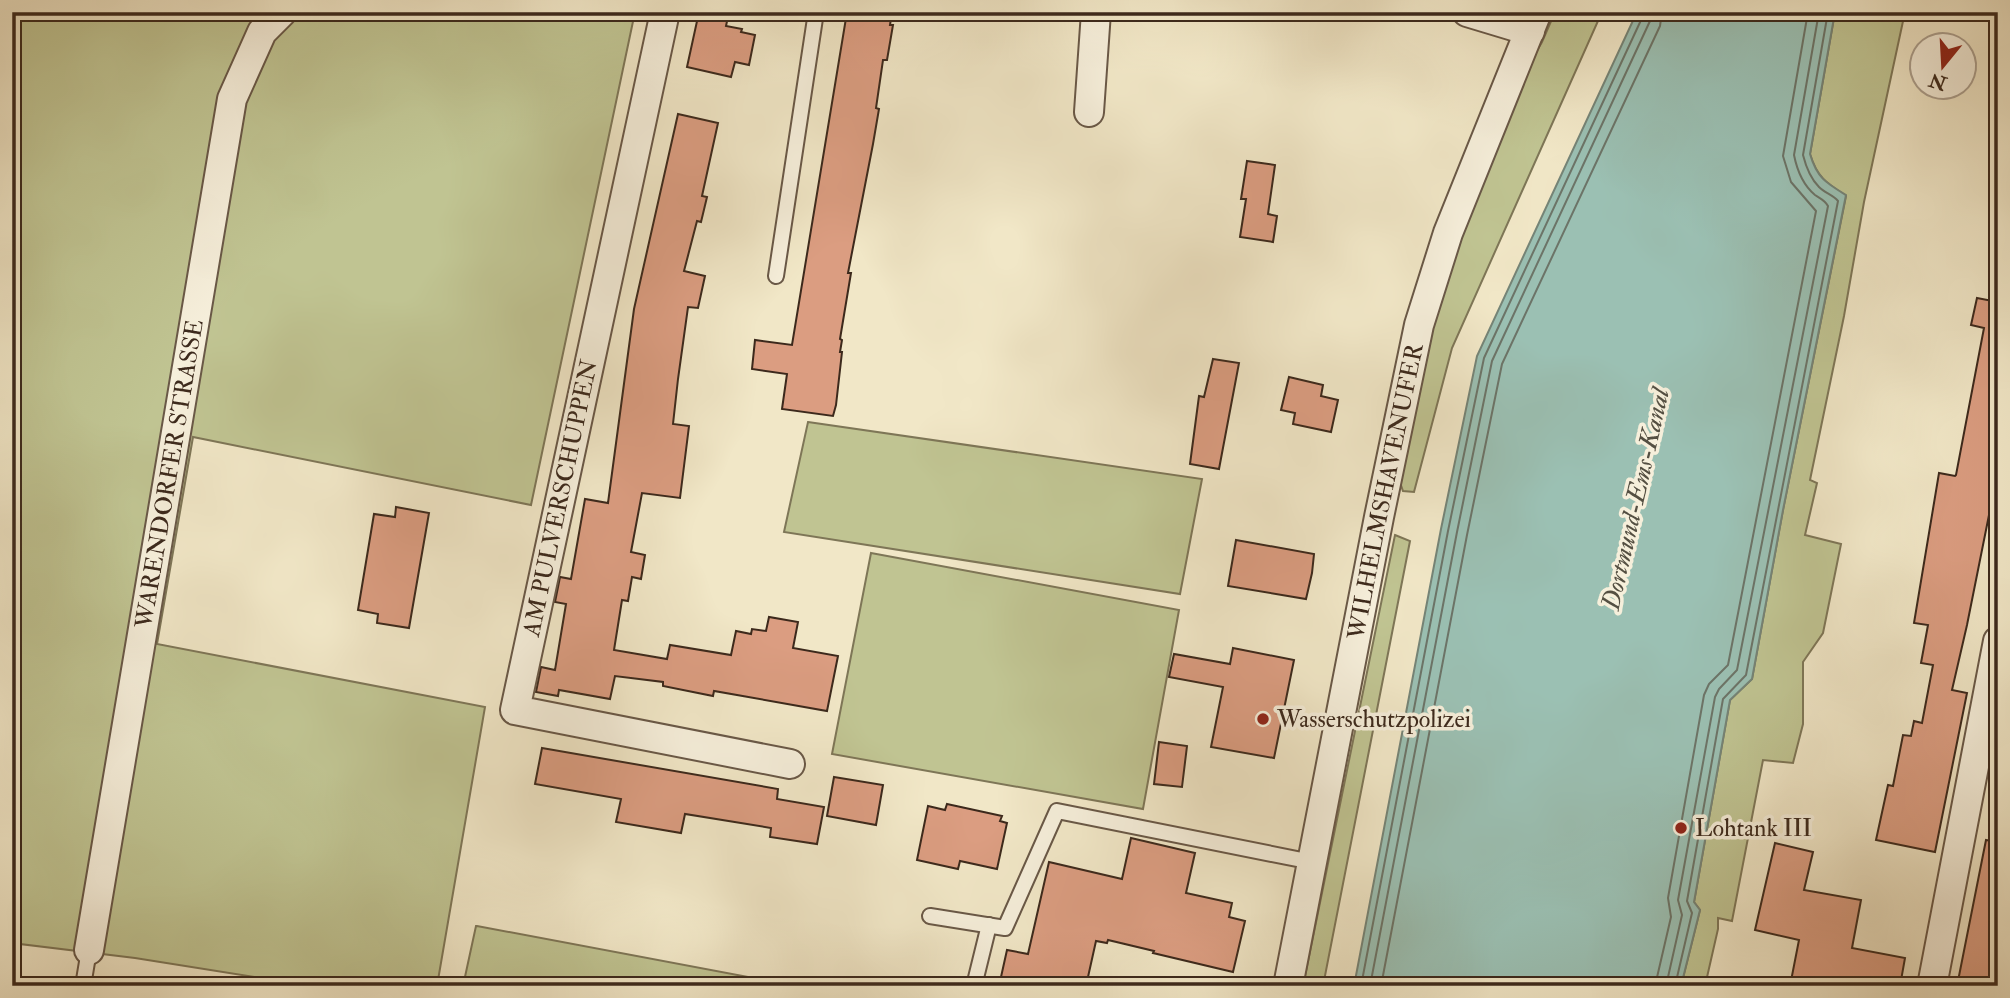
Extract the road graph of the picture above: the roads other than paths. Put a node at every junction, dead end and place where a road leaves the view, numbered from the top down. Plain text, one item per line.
1 (282, 12) edge
2 (665, 12) edge
3 (817, 12) edge
4 (1096, 12) edge
5 (1466, 12) edge
6 (1534, 22) edge
7 (1089, 112) dead end
8 (776, 276) dead end
9 (1998, 640) edge
10 (1991, 714) edge
11 (790, 764) dead end
12 (1312, 862) junction
13 (930, 916) dead end
14 (989, 925) junction
15 (89, 950) joint
16 (83, 986) edge
17 (974, 986) edge
18 (1288, 986) edge
19 (1932, 986) edge

1 - 15 street, WARENDORFER STRASSE
2 - 11 street, AM PULVERSCHUPPEN
3 - 8 lane
4 - 7 street
5 - 6 street
6 - 12 street, WILHELMSHAVENUFER
9 - 10 street
10 - 19 street
12 - 14 lane
12 - 18 street, WILHELMSHAVENUFER
13 - 14 lane
14 - 17 lane
15 - 16 lane

